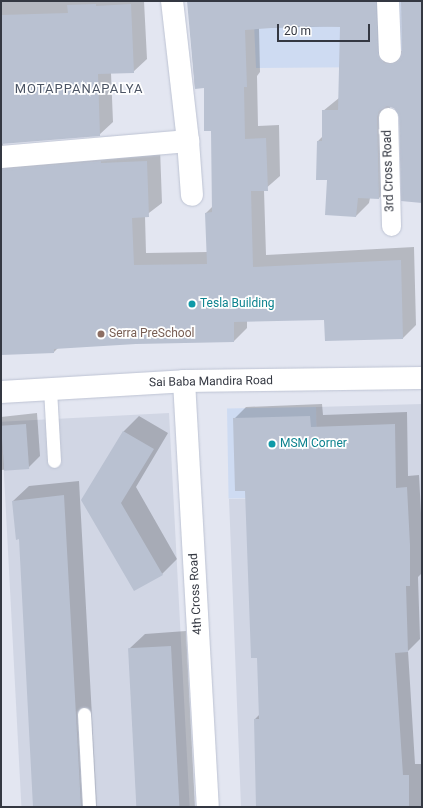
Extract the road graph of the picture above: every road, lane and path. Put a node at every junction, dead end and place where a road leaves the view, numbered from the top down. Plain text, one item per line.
1 (172, 1) edge
2 (388, 1) edge
3 (390, 52) dead end
4 (388, 117) dead end
5 (188, 141) junction
6 (1, 157) edge
7 (192, 195) dead end
8 (391, 226) dead end
9 (422, 378) edge
10 (184, 381) junction
11 (50, 389) junction
12 (1, 392) edge
13 (54, 461) dead end
14 (84, 714) dead end
15 (89, 807) edge
16 (208, 807) edge

1 - 5 street
2 - 3 street
4 - 8 street, 3rd Cross Road
5 - 6 street
5 - 7 street
9 - 10 street, Sai Baba Mandira Road
10 - 11 street, Sai Baba Mandira Road
10 - 16 street, 4th Cross Road
11 - 12 street, Sai Baba Mandira Road
11 - 13 lane
14 - 15 lane

